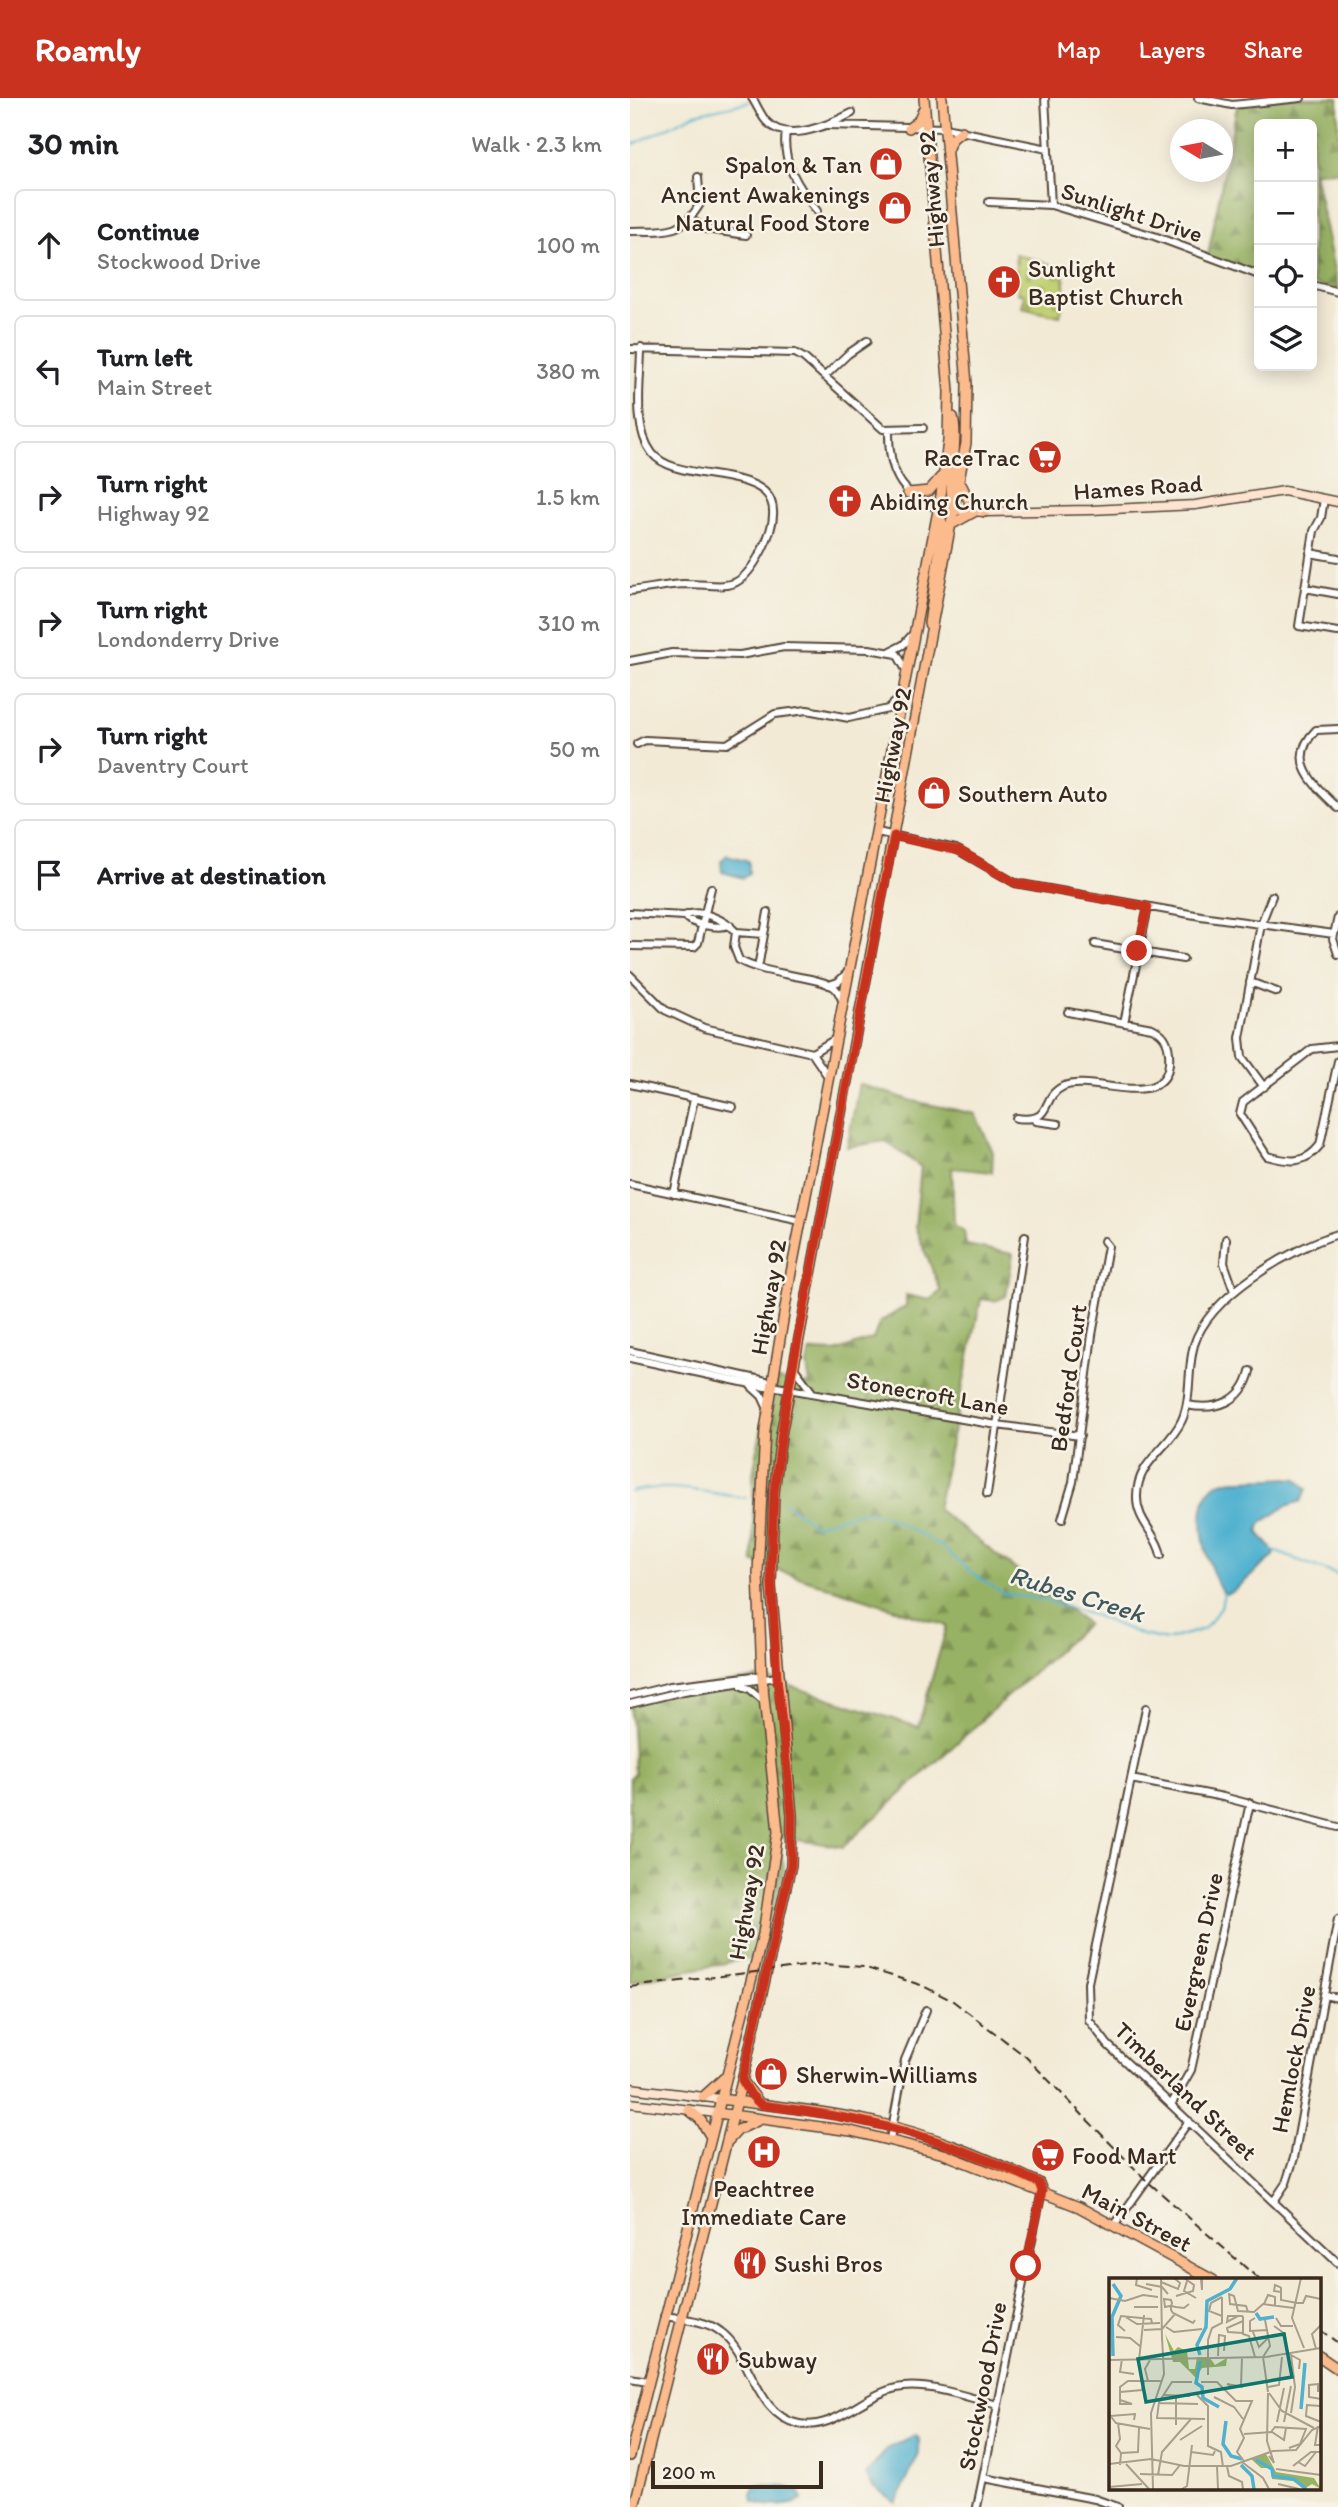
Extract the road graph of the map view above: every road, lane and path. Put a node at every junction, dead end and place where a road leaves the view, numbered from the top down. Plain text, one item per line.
1 (752, 98) edge
2 (942, 98) edge
3 (1045, 98) edge
4 (1198, 98) edge
5 (1301, 98) edge
6 (1266, 100) edge
7 (924, 101) edge
8 (852, 113) dead end
9 (828, 125) junction
10 (909, 128) junction
11 (944, 128) junction
12 (927, 129) junction
13 (962, 131) junction
14 (786, 132) junction
15 (1048, 149) junction
16 (947, 152) junction
17 (698, 177) dead end
18 (989, 202) dead end
19 (1051, 205) junction
20 (817, 211) dead end
21 (690, 219) junction
22 (630, 231) edge
23 (746, 235) dead end
24 (1254, 273) edge
25 (1317, 286) edge
26 (1338, 292) edge
27 (867, 341) dead end
28 (641, 348) junction
29 (630, 349) edge
30 (825, 376) junction
31 (950, 405) junction
32 (923, 428) dead end
33 (889, 429) junction
34 (945, 469) junction
35 (961, 483) junction
36 (908, 493) junction
37 (1324, 499) junction
38 (1338, 502) edge
39 (938, 508) junction
40 (956, 511) junction
41 (974, 512) junction
42 (985, 512) junction
43 (953, 524) junction
44 (1310, 553) junction
45 (1338, 558) edge
46 (1305, 588) junction
47 (630, 591) edge
48 (1338, 594) edge
49 (915, 631) junction
50 (1338, 632) edge
51 (930, 643) junction
52 (891, 651) junction
53 (630, 661) edge
54 (906, 676) junction
55 (903, 694) junction
56 (884, 710) junction
57 (897, 726) junction
58 (1338, 729) edge
59 (637, 744) dead end
60 (1338, 808) edge
61 (877, 832) junction
62 (894, 836) junction
63 (711, 888) dead end
64 (1272, 896) dead end
65 (1148, 907) junction
66 (632, 910) edge
67 (768, 912) dead end
68 (1338, 917) edge
69 (704, 920) junction
70 (1261, 924) junction
71 (736, 932) junction
72 (764, 934) junction
73 (1334, 934) junction
74 (1095, 944) dead end
75 (630, 946) edge
76 (1137, 951) junction
77 (1338, 954) edge
78 (1183, 959) dead end
79 (852, 965) junction
80 (758, 968) junction
81 (630, 975) edge
82 (1250, 982) junction
83 (829, 985) junction
84 (1277, 992) dead end
85 (844, 1004) junction
86 (1068, 1012) dead end
87 (1124, 1023) junction
88 (838, 1038) junction
89 (1338, 1046) edge
90 (812, 1053) junction
91 (1338, 1061) edge
92 (829, 1079) junction
93 (630, 1084) edge
94 (1264, 1087) junction
95 (694, 1098) junction
96 (733, 1107) dead end
97 (1016, 1118) dead end
98 (1034, 1120) junction
99 (1058, 1124) dead end
100 (630, 1184) edge
101 (674, 1194) junction
102 (801, 1221) junction
103 (1338, 1234) edge
104 (1025, 1236) dead end
105 (1226, 1239) dead end
106 (1104, 1241) dead end
107 (1234, 1291) junction
108 (630, 1352) edge
109 (630, 1357) edge
110 (794, 1364) junction
111 (1250, 1371) dead end
112 (746, 1383) junction
113 (771, 1386) junction
114 (789, 1389) junction
115 (814, 1394) junction
116 (1186, 1405) junction
117 (768, 1407) junction
118 (997, 1425) junction
119 (1080, 1436) junction
120 (987, 1494) dead end
121 (1062, 1519) dead end
122 (1161, 1555) dead end
123 (777, 1677) junction
124 (762, 1678) junction
125 (736, 1686) junction
126 (630, 1696) edge
127 (764, 1702) junction
128 (630, 1704) edge
129 (1146, 1708) dead end
130 (1131, 1779) junction
131 (1250, 1803) junction
132 (1338, 1827) edge
133 (1338, 1919) edge
134 (766, 1920) junction
135 (779, 1921) junction
136 (1324, 1996) junction
137 (1338, 1998) edge
138 (926, 2010) dead end
139 (727, 2074) junction
140 (742, 2080) junction
141 (630, 2088) edge
142 (703, 2097) junction
143 (720, 2099) junction
144 (737, 2102) junction
145 (630, 2103) edge
146 (1172, 2104) junction
147 (761, 2105) junction
148 (690, 2110) junction
149 (717, 2113) junction
150 (733, 2115) junction
151 (761, 2119) junction
152 (1189, 2121) junction
153 (893, 2126) junction
154 (710, 2137) junction
155 (890, 2139) junction
156 (726, 2142) junction
157 (1042, 2191) junction
158 (1274, 2201) junction
159 (1114, 2226) junction
160 (1338, 2263) edge
161 (1209, 2278) edge
162 (664, 2316) junction
163 (681, 2319) junction
164 (1320, 2357) edge
165 (1338, 2369) edge
166 (630, 2378) edge
167 (648, 2381) junction
168 (998, 2405) junction
169 (630, 2456) edge
170 (984, 2478) junction
171 (633, 2500) edge
172 (977, 2507) edge
173 (1118, 2507) edge

1 - 14 street
2 - 11 main road, Highway 92
3 - 15 street
4 - 6 street
5 - 6 street
7 - 10 main road
7 - 12 main road, Highway 92
8 - 9 street
9 - 10 street
9 - 14 street
10 - 12 street
11 - 12 street
11 - 13 street
11 - 16 main road, Highway 92
12 - 31 main road, Highway 92
13 - 15 street
13 - 16 main road
14 - 20 street
15 - 19 street
16 - 35 main road, Highway 92
17 - 21 street
18 - 19 street, Sunlight Drive
19 - 24 street, Sunlight Drive
21 - 22 street
21 - 23 street
25 - 26 street
27 - 30 street
28 - 29 street
28 - 30 street
28 - 47 street
30 - 33 street
31 - 34 main road, Highway 92
31 - 40 main road
32 - 33 street
33 - 36 street
34 - 36 main road
34 - 39 main road, Highway 92
35 - 40 main road, Highway 92
35 - 42 main road
36 - 39 street
37 - 38 street, Hames Road
37 - 42 street, Hames Road
37 - 44 street
39 - 40 street, Hames Road
39 - 49 main road, Highway 92
39 - 51 main road
40 - 41 street, Hames Road
40 - 43 main road, Highway 92
41 - 42 street, Hames Road
41 - 43 main road
43 - 51 main road, Highway 92
44 - 45 street
44 - 46 street
46 - 48 street
46 - 50 street
49 - 52 street
49 - 54 main road, Highway 92
51 - 62 main road, Highway 92
52 - 53 street
52 - 54 street
54 - 55 main road, Highway 92
55 - 56 street
55 - 57 main road, Highway 92
56 - 57 street
56 - 59 street
57 - 61 main road, Highway 92
58 - 60 street
61 - 62 street
61 - 79 main road, Highway 92
62 - 65 street
62 - 110 main road, Highway 92
63 - 69 street
64 - 70 street
65 - 70 street
65 - 76 street
66 - 69 street
67 - 72 street
68 - 73 street
69 - 71 street
69 - 75 street
70 - 73 street
70 - 82 street
71 - 72 street
71 - 80 street
72 - 80 street
73 - 77 street
74 - 76 street
76 - 78 street
76 - 87 street
79 - 83 street
79 - 85 main road, Highway 92
80 - 83 street
81 - 90 street
82 - 84 street
82 - 94 street
83 - 85 street
85 - 88 main road, Highway 92
86 - 87 street
87 - 98 street
88 - 90 street
88 - 92 main road, Highway 92
89 - 94 street
90 - 92 street
91 - 94 street
92 - 102 main road, Highway 92
93 - 95 street
95 - 96 street
95 - 101 street
97 - 98 street
98 - 99 street
100 - 101 street
101 - 102 street
102 - 113 main road, Highway 92
103 - 107 street
104 - 118 street
105 - 107 street
106 - 119 street, Bedford Court
107 - 116 street
108 - 113 street
109 - 112 street
110 - 114 main road, Highway 92
110 - 115 street
111 - 116 street
112 - 113 street
112 - 117 street
113 - 114 street, Stonecroft Lane
113 - 117 main road, Highway 92
114 - 115 street, Stonecroft Lane
114 - 123 main road, Highway 92
115 - 118 street, Stonecroft Lane
116 - 122 street
117 - 124 main road, Highway 92
118 - 119 street, Stonecroft Lane
118 - 120 street
119 - 121 street, Bedford Court
123 - 124 street
123 - 135 main road, Highway 92
124 - 125 street
124 - 126 street
124 - 127 main road, Highway 92
125 - 127 street
125 - 128 street
127 - 134 main road, Highway 92
129 - 130 street, Timberland Street
130 - 131 street
130 - 146 street, Timberland Street
131 - 132 street
131 - 146 street, Evergreen Drive
133 - 136 street, Hemlock Drive
134 - 135 main road
134 - 139 main road, Highway 92
135 - 140 main road, Highway 92
136 - 137 street
136 - 158 street, Hemlock Drive
138 - 153 street
139 - 142 main road
139 - 143 main road, Highway 92
140 - 144 main road, Highway 92
140 - 147 main road
141 - 142 street, Main Street
142 - 143 street, Main Street
143 - 144 main road, Main Street
143 - 149 main road, Highway 92
144 - 147 main road, Main Street
144 - 150 main road, Highway 92
145 - 148 street, Main Street
146 - 152 street, Timberland Street
147 - 153 main road, Main Street
148 - 149 street, Main Street
148 - 154 main road
149 - 150 main road, Main Street
149 - 154 main road, Highway 92
150 - 151 main road, Main Street
150 - 156 main road, Highway 92
151 - 155 main road, Main Street
151 - 156 main road
152 - 158 street, Timberland Street
152 - 159 street
153 - 155 street
153 - 157 main road, Main Street
154 - 162 main road, Highway 92
155 - 157 main road, Main Street
156 - 163 main road, Highway 92
157 - 159 main road, Main Street
157 - 168 street, Stockwood Drive
158 - 160 street, Timberland Street
159 - 161 main road, Main Street
162 - 163 street
162 - 167 main road, Highway 92
163 - 168 street
163 - 171 main road, Highway 92
164 - 165 main road
166 - 167 street
167 - 169 main road, Highway 92
168 - 170 street, Stockwood Drive
170 - 172 street, Stockwood Drive
170 - 173 street

